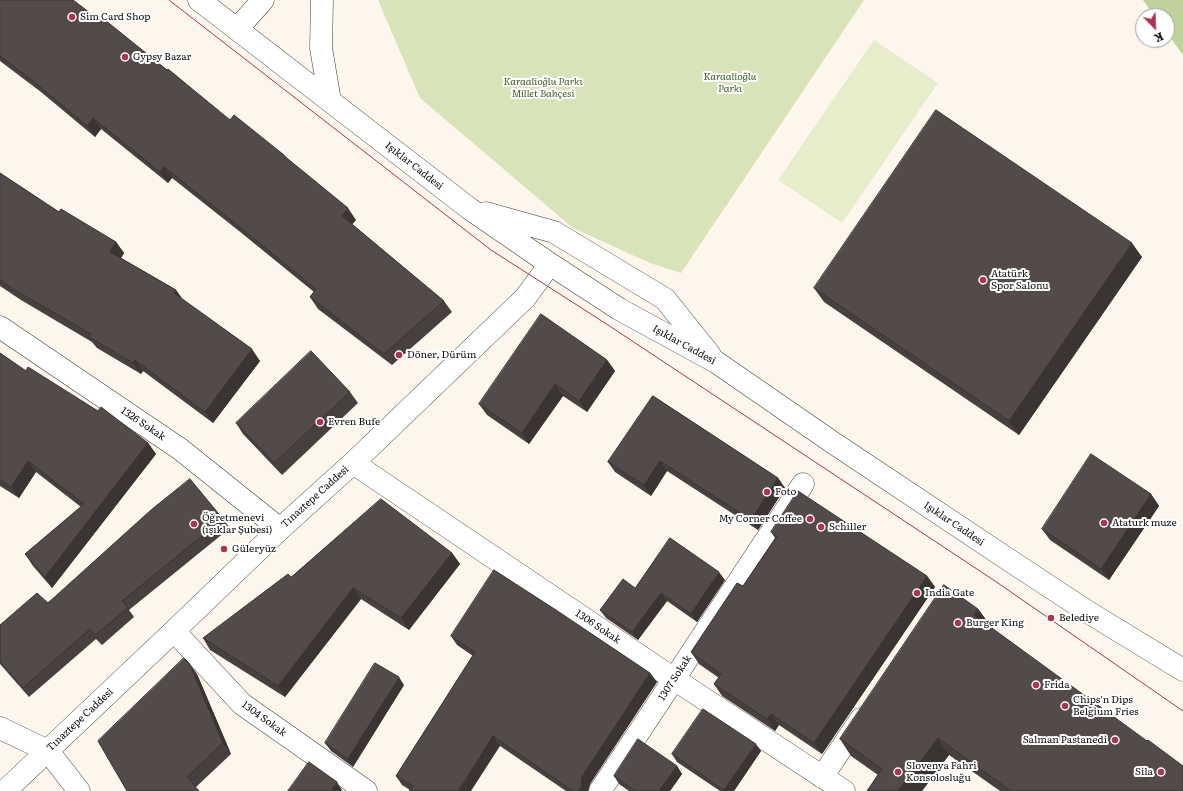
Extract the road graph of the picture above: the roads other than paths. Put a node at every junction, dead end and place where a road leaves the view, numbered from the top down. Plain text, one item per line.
1 (199, 0) edge
2 (263, 0) edge
3 (322, 0) edge
4 (237, 29) junction
5 (330, 100) junction
6 (470, 209) junction
7 (550, 264) junction
8 (0, 328) edge
9 (716, 362) junction
10 (353, 463) junction
11 (803, 484) dead end
12 (280, 529) junction
13 (174, 631) junction
14 (1183, 670) edge
15 (674, 679) junction
16 (874, 700) edge
17 (0, 728) edge
18 (48, 750) junction
19 (832, 786) edge
20 (5, 791) edge
21 (79, 791) edge
22 (366, 791) edge
23 (600, 791) edge

1 - 4 street, Işıklar Caddesi
2 - 4 street
3 - 5 street
4 - 5 street, Işıklar Caddesi
5 - 6 street, Işıklar Caddesi
6 - 7 street, Işıklar Caddesi
6 - 9 street
7 - 9 street, Işıklar Caddesi
7 - 10 street, Tınaztepe Caddesi
8 - 12 street, 1326 Sokak
9 - 14 street, Işıklar Caddesi
10 - 12 street, Tınaztepe Caddesi
10 - 15 street, 1306 Sokak
11 - 15 street, 1307 Sokak
12 - 13 street, Tınaztepe Caddesi
13 - 18 street, Tınaztepe Caddesi
13 - 22 street, 1304 Sokak
15 - 19 street, 1306 Sokak
15 - 23 street, 1307 Sokak
16 - 19 street
17 - 18 street
18 - 20 street, Tınaztepe Caddesi
18 - 21 street

